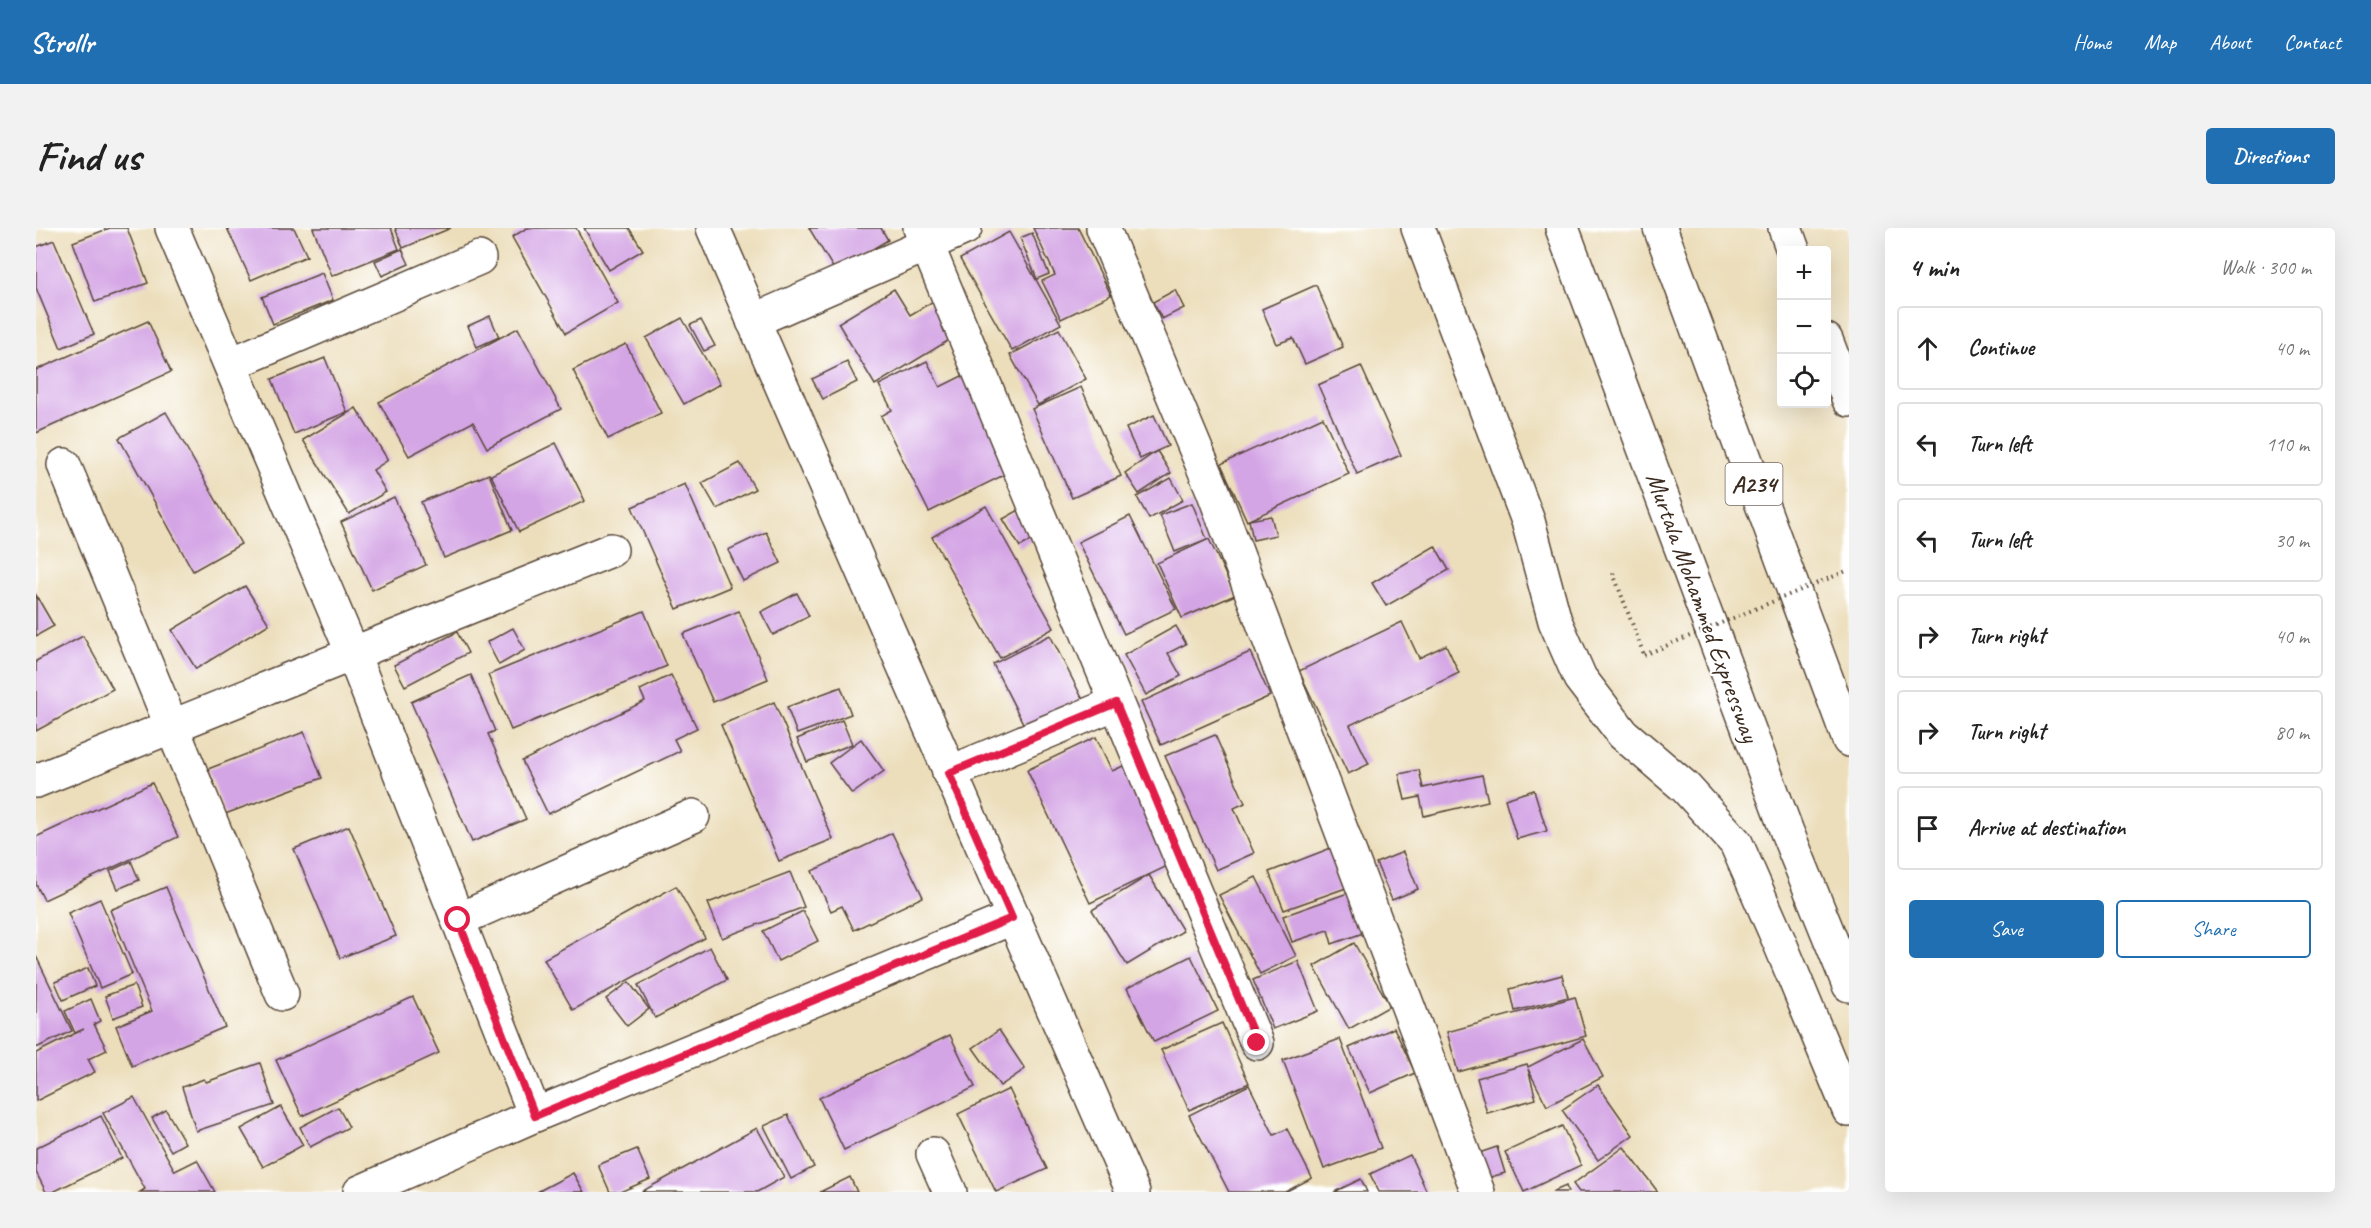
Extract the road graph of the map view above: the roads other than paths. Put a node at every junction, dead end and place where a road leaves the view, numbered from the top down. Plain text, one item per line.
1 (172, 228) edge
2 (713, 228) edge
3 (965, 228) edge
4 (1103, 228) edge
5 (1418, 228) edge
6 (1562, 228) edge
7 (1660, 228) edge
8 (1785, 228) edge
9 (923, 236) edge
10 (1792, 246) edge
11 (479, 258) dead end
12 (753, 321) junction
13 (1831, 351) edge
14 (231, 364) junction
15 (1849, 400) edge
16 (64, 465) dead end
17 (610, 550) dead end
18 (353, 654) junction
19 (1116, 703) junction
20 (172, 728) junction
21 (1849, 740) edge
22 (949, 773) junction
23 (36, 781) edge
24 (693, 816) dead end
25 (1012, 918) junction
26 (458, 920) junction
27 (1849, 985) edge
28 (282, 994) dead end
29 (1257, 1043) dead end
30 (1849, 1110) edge
31 (535, 1116) junction
32 (933, 1154) dead end
33 (360, 1192) edge
34 (950, 1192) edge
35 (1133, 1192) edge
36 (1478, 1192) edge

1 - 14 main road
2 - 12 main road
3 - 9 main road
4 - 36 main road
5 - 30 main road
6 - 27 main road, Murtala Mohammed Expressway
7 - 21 main road, A234
8 - 10 main road
9 - 12 main road
9 - 19 main road
11 - 14 main road
12 - 22 main road
13 - 15 main road
14 - 18 main road
16 - 20 main road
17 - 18 main road
18 - 20 main road
18 - 26 main road
19 - 22 main road
19 - 29 main road
20 - 23 main road
20 - 28 main road
22 - 25 main road
24 - 26 main road
25 - 31 main road
25 - 35 main road
26 - 31 main road
31 - 33 main road
32 - 34 main road

